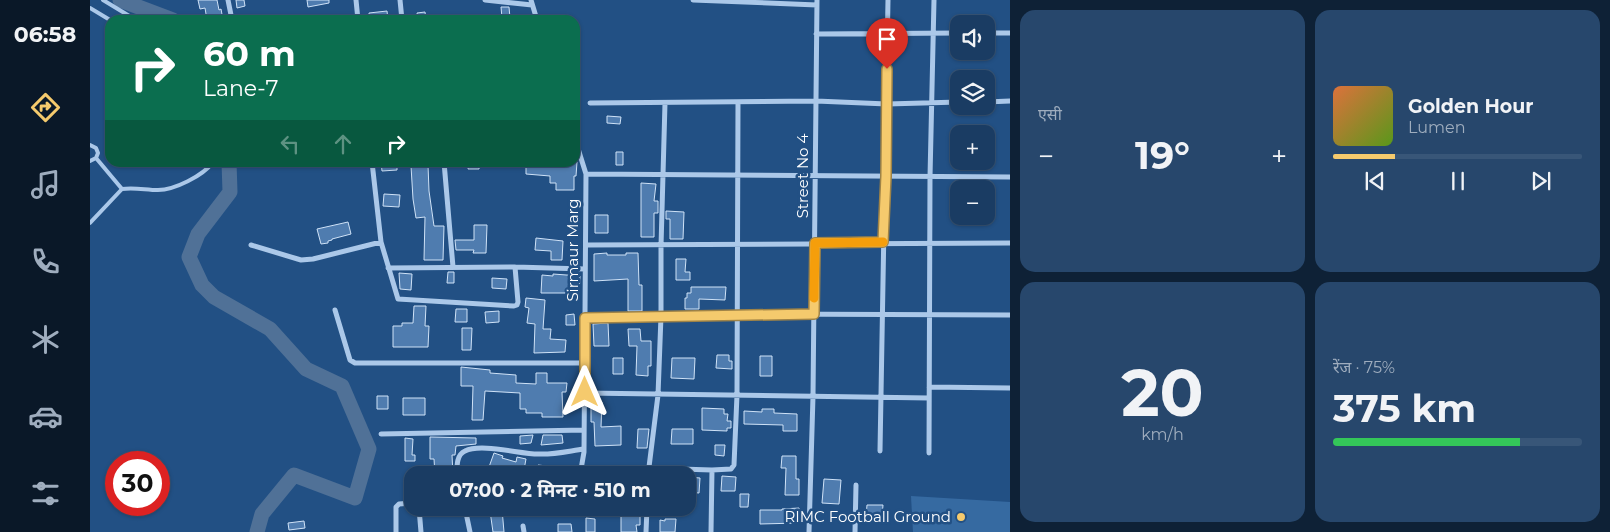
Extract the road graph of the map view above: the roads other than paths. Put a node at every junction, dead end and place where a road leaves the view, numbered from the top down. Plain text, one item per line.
1 (102, 0) edge
2 (228, 0) edge
3 (356, 0) edge
4 (400, 0) edge
5 (485, 0) edge
6 (693, 0) edge
7 (888, 0) edge
8 (934, 0) edge
9 (817, 2) edge
10 (531, 3) edge
11 (90, 8) edge
12 (128, 15) edge
13 (231, 15) edge
14 (358, 15) edge
15 (402, 15) edge
16 (535, 15) edge
17 (105, 17) edge
18 (933, 33) junction
19 (950, 33) edge
20 (995, 33) edge
21 (1010, 33) edge
22 (816, 34) junction
23 (888, 34) junction
24 (816, 101) junction
25 (1010, 101) edge
26 (590, 102) dead end
27 (738, 102) junction
28 (950, 102) edge
29 (995, 102) edge
30 (665, 103) junction
31 (932, 103) junction
32 (887, 104) junction
33 (90, 145) edge
34 (96, 158) junction
35 (580, 160) edge
36 (90, 161) edge
37 (208, 167) edge
38 (373, 167) edge
39 (444, 167) edge
40 (586, 174) junction
41 (663, 174) junction
42 (815, 175) junction
43 (737, 176) junction
44 (886, 176) junction
45 (930, 177) junction
46 (1010, 177) edge
47 (122, 189) junction
48 (90, 223) edge
49 (381, 242) junction
50 (883, 242) junction
51 (930, 242) junction
52 (1010, 242) edge
53 (815, 243) junction
54 (736, 244) junction
55 (251, 245) dead end
56 (586, 246) junction
57 (661, 246) junction
58 (453, 267) junction
59 (515, 267) junction
60 (388, 268) junction
61 (586, 269) junction
62 (335, 310) dead end
63 (737, 314) junction
64 (814, 314) junction
65 (882, 315) junction
66 (930, 315) junction
67 (1010, 315) edge
68 (661, 316) junction
69 (585, 318) junction
70 (585, 363) junction
71 (929, 387) junction
72 (1010, 388) edge
73 (585, 392) junction
74 (658, 395) junction
75 (736, 395) junction
76 (813, 396) junction
77 (880, 397) junction
78 (929, 398) junction
79 (584, 430) junction
80 (381, 434) dead end
81 (584, 450) junction
82 (880, 450) dead end
83 (929, 453) dead end
84 (458, 466) edge
85 (581, 466) edge
86 (648, 466) edge
87 (696, 470) edge
88 (712, 470) junction
89 (856, 484) dead end
90 (404, 504) edge
91 (420, 516) edge
92 (467, 516) edge
93 (647, 516) edge
94 (396, 532) edge
95 (421, 532) edge
96 (470, 532) edge
97 (646, 532) edge
98 (711, 532) edge
99 (808, 532) edge
100 (855, 532) edge

1 - 12 lane
2 - 13 street
3 - 14 street
4 - 15 street
5 - 10 street
6 - 9 street
7 - 23 street
8 - 18 street
9 - 22 street, Street No 4
10 - 16 street
11 - 17 lane
18 - 19 street
18 - 23 street
18 - 31 street
20 - 21 street
22 - 23 street
22 - 24 street, Street No 4
23 - 32 street
24 - 27 street
24 - 32 street
24 - 42 street, Street No 4
25 - 29 street
26 - 30 street
27 - 30 street
27 - 43 street
28 - 31 street
30 - 41 street
31 - 32 street
31 - 45 street
32 - 44 street
33 - 34 lane
34 - 36 lane
34 - 47 lane
35 - 40 street, Sirmaur Marg
37 - 47 lane
38 - 49 street
39 - 58 street
40 - 41 street
40 - 56 street, Sirmaur Marg
41 - 43 street
41 - 57 street
42 - 43 street
42 - 44 street
42 - 53 street, Street No 4
43 - 54 street
44 - 45 street
44 - 50 street
45 - 46 street
45 - 51 street
47 - 48 lane
49 - 55 street
49 - 60 street
50 - 51 street
50 - 53 street
50 - 65 street
51 - 52 street
51 - 66 street
53 - 54 street
53 - 64 street, Street No 4
54 - 57 street
54 - 63 street
56 - 57 street
56 - 61 street, Sirmaur Marg
57 - 68 street
58 - 59 street
58 - 60 street
59 - 60 street
59 - 61 street
61 - 69 street, Sirmaur Marg
62 - 70 street
63 - 64 street
63 - 68 street
63 - 75 street
64 - 65 street
64 - 76 street, Street No 4
65 - 66 street
65 - 77 street
66 - 67 street
66 - 71 street
68 - 69 street
68 - 74 street
69 - 70 street, Sirmaur Marg
70 - 73 street, Sirmaur Marg
71 - 72 street
71 - 78 street
73 - 74 street
73 - 79 street, Sirmaur Marg
74 - 75 street
74 - 86 street
75 - 76 street
75 - 88 street
76 - 77 street
76 - 99 street, Street No 4
77 - 78 street
77 - 82 street
78 - 83 street
79 - 80 street
79 - 81 street, Sirmaur Marg
81 - 84 street
81 - 85 street, Sirmaur Marg
87 - 88 street
88 - 98 street
89 - 100 street
90 - 94 street
91 - 95 street
92 - 96 street
93 - 97 street

